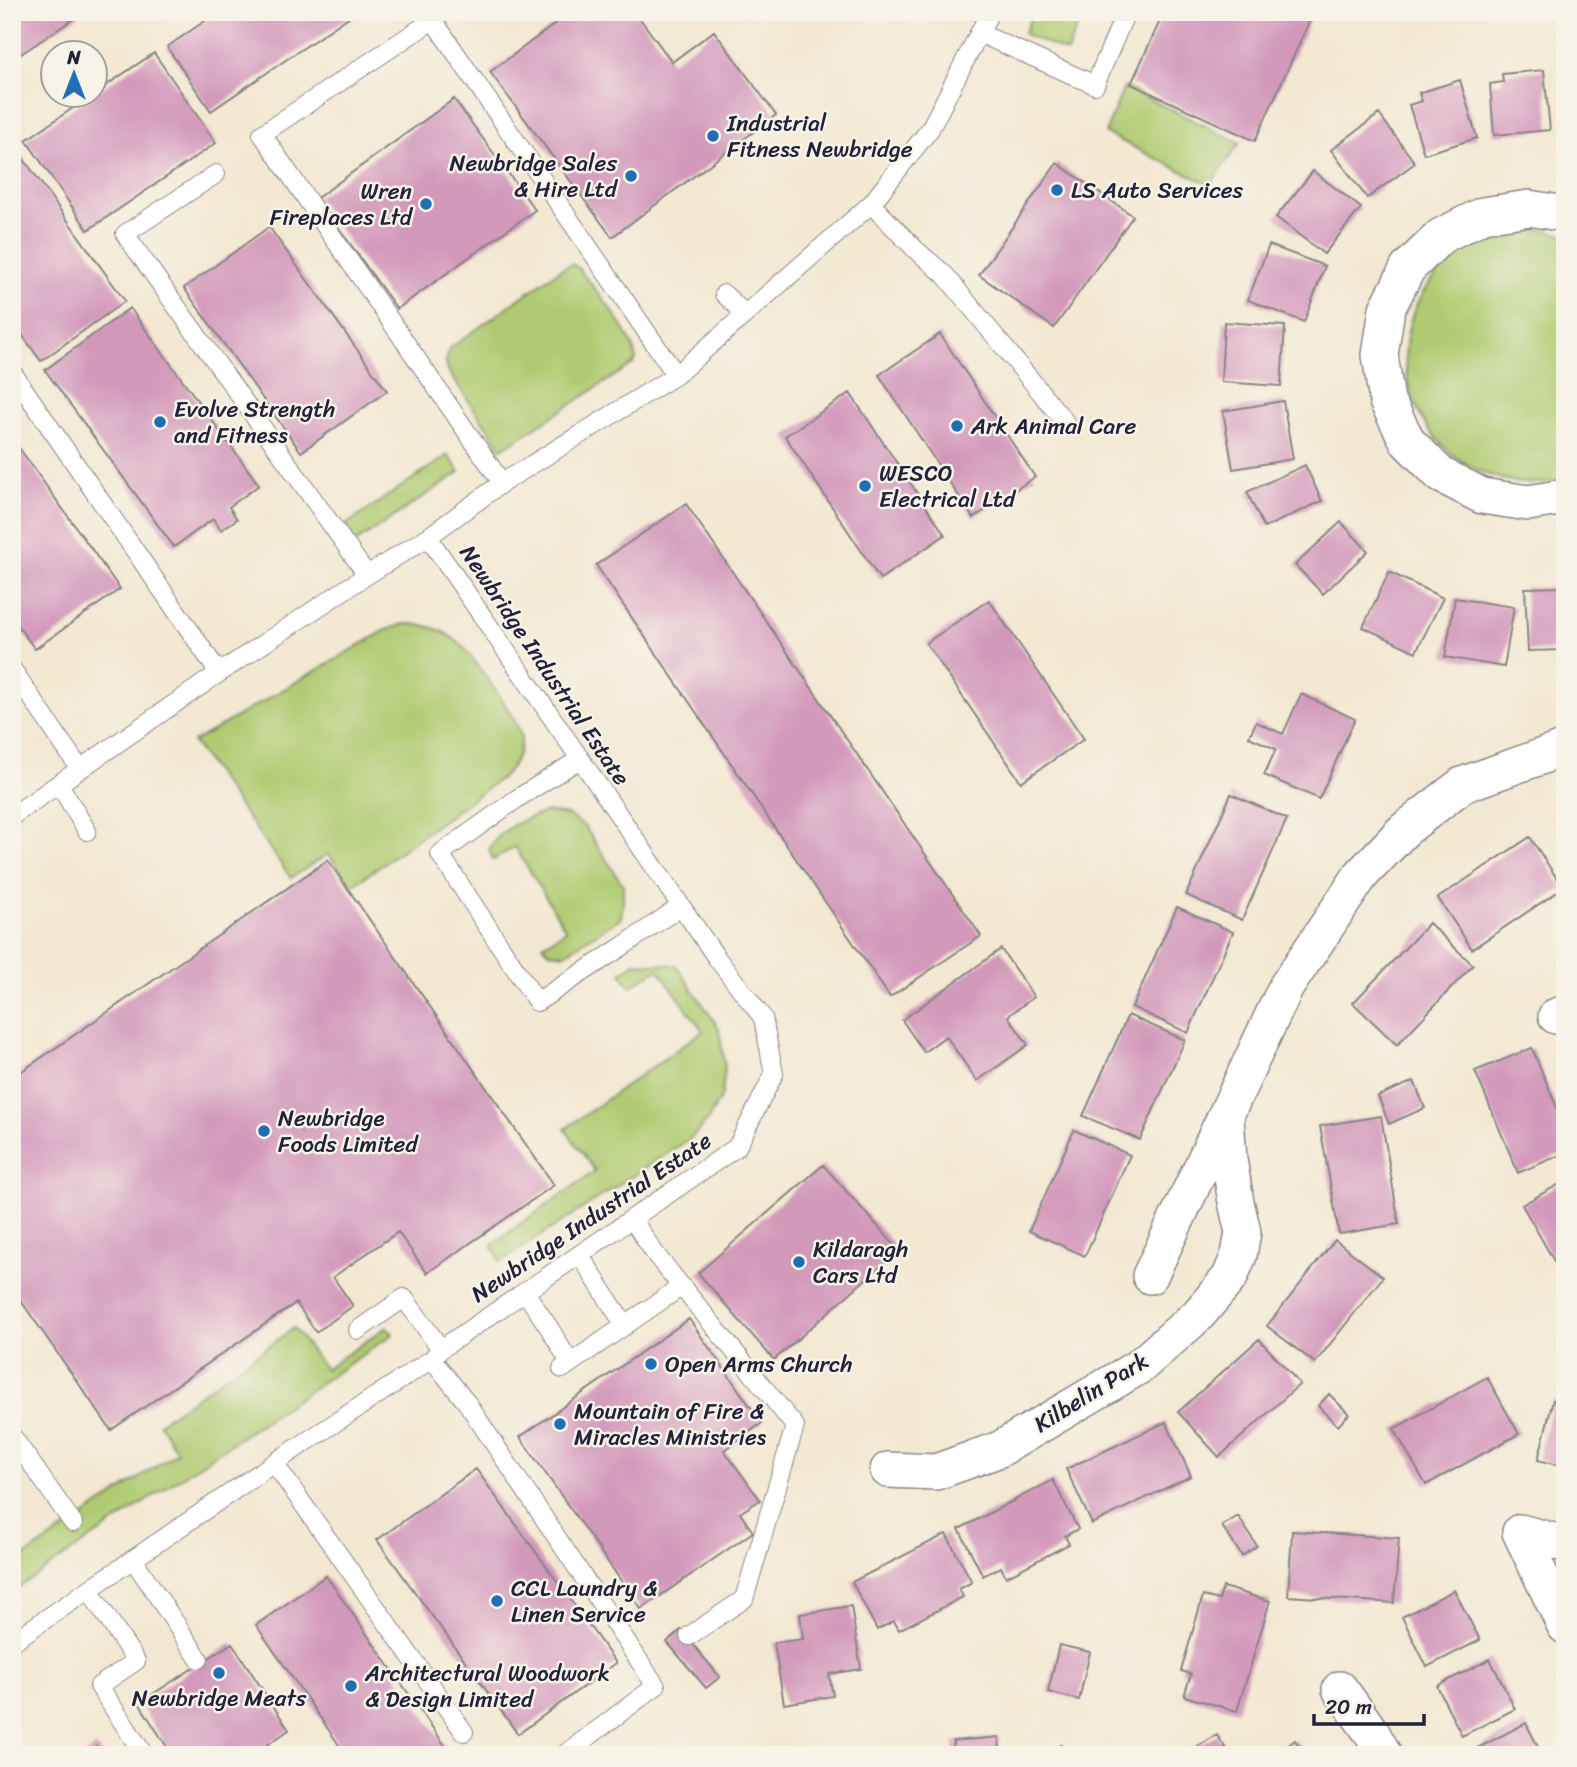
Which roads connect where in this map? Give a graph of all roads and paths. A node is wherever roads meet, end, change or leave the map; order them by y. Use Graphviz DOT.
graph roads {
  1 [pos="990,12"];
  2 [pos="1126,12"];
  3 [pos="979,33"];
  4 [pos="216,174"];
  5 [pos="871,204"];
  6 [pos="1565,214"];
  7 [pos="724,294"];
  8 [pos="746,314"];
  9 [pos="12,372"];
  10 [pos="676,375"];
  11 [pos="1065,422"];
  12 [pos="502,483"];
  13 [pos="1565,497"];
  14 [pos="428,537"];
  15 [pos="367,575"];
  16 [pos="12,669"];
  17 [pos="219,673"];
  18 [pos="1562,758"];
  19 [pos="580,759"];
  20 [pos="80,769"];
  21 [pos="59,784"];
  22 [pos="12,816"];
  23 [pos="87,831"];
  24 [pos="681,906"];
  25 [pos="1226,1114"];
  26 [pos="632,1219"];
  27 [pos="580,1255"];
  28 [pos="1150,1276"];
  29 [pos="682,1286"];
  30 [pos="525,1292"];
  31 [pos="625,1326"];
  32 [pos="358,1330"];
  33 [pos="437,1354"];
  34 [pos="12,1436"];
  35 [pos="274,1463"];
  36 [pos="888,1470"];
  37 [pos="73,1523"];
  38 [pos="1565,1544"];
  39 [pos="133,1559"];
  40 [pos="89,1590"];
  41 [pos="1565,1626"];
  42 [pos="690,1636"];
  43 [pos="12,1642"];
  44 [pos="199,1659"];
  45 [pos="1340,1689"];
  46 [pos="464,1732"];
  47 [pos="144,1755"];
  48 [pos="564,1755"];
  49 [pos="1384,1755"];
  1 -- 3 [label="lane, Newbridge Industrial Estate"];
  2 -- 3 [label="lane"];
  3 -- 5 [label="lane, Newbridge Industrial Estate"];
  4 -- 15 [label="lane"];
  5 -- 8 [label="lane, Newbridge Industrial Estate"];
  5 -- 11 [label="lane"];
  6 -- 13 [label="street"];
  7 -- 8 [label="lane"];
  8 -- 10 [label="lane, Newbridge Industrial Estate"];
  9 -- 17 [label="lane"];
  10 -- 12 [label="lane, Newbridge Industrial Estate"];
  10 -- 12 [label="lane"];
  12 -- 14 [label="lane, Newbridge Industrial Estate"];
  14 -- 15 [label="lane, Newbridge Industrial Estate"];
  14 -- 19 [label="lane, Newbridge Industrial Estate"];
  15 -- 17 [label="lane, Newbridge Industrial Estate"];
  16 -- 20 [label="lane"];
  17 -- 20 [label="lane, Newbridge Industrial Estate"];
  18 -- 25 [label="street, Kilbelin Park"];
  19 -- 24 [label="lane, Newbridge Industrial Estate"];
  19 -- 24 [label="lane"];
  20 -- 21 [label="lane, Newbridge Industrial Estate"];
  21 -- 22 [label="lane, Newbridge Industrial Estate"];
  21 -- 23 [label="lane"];
  24 -- 26 [label="lane, Newbridge Industrial Estate"];
  25 -- 28 [label="street, Kilbelin Park"];
  25 -- 36 [label="street, Kilbelin Park"];
  26 -- 27 [label="lane, Newbridge Industrial Estate"];
  26 -- 29 [label="lane"];
  27 -- 30 [label="lane, Newbridge Industrial Estate"];
  27 -- 31 [label="lane"];
  29 -- 31 [label="lane"];
  29 -- 42 [label="lane"];
  30 -- 31 [label="lane"];
  30 -- 33 [label="lane, Newbridge Industrial Estate"];
  32 -- 33 [label="lane"];
  33 -- 35 [label="lane, Newbridge Industrial Estate"];
  33 -- 48 [label="lane"];
  34 -- 37 [label="lane"];
  35 -- 39 [label="lane, Newbridge Industrial Estate"];
  35 -- 46 [label="lane"];
  38 -- 41 [label="street"];
  39 -- 40 [label="lane, Newbridge Industrial Estate"];
  39 -- 44 [label="lane"];
  40 -- 43 [label="lane, Newbridge Industrial Estate"];
  40 -- 47 [label="lane"];
  45 -- 49 [label="street"];
}
